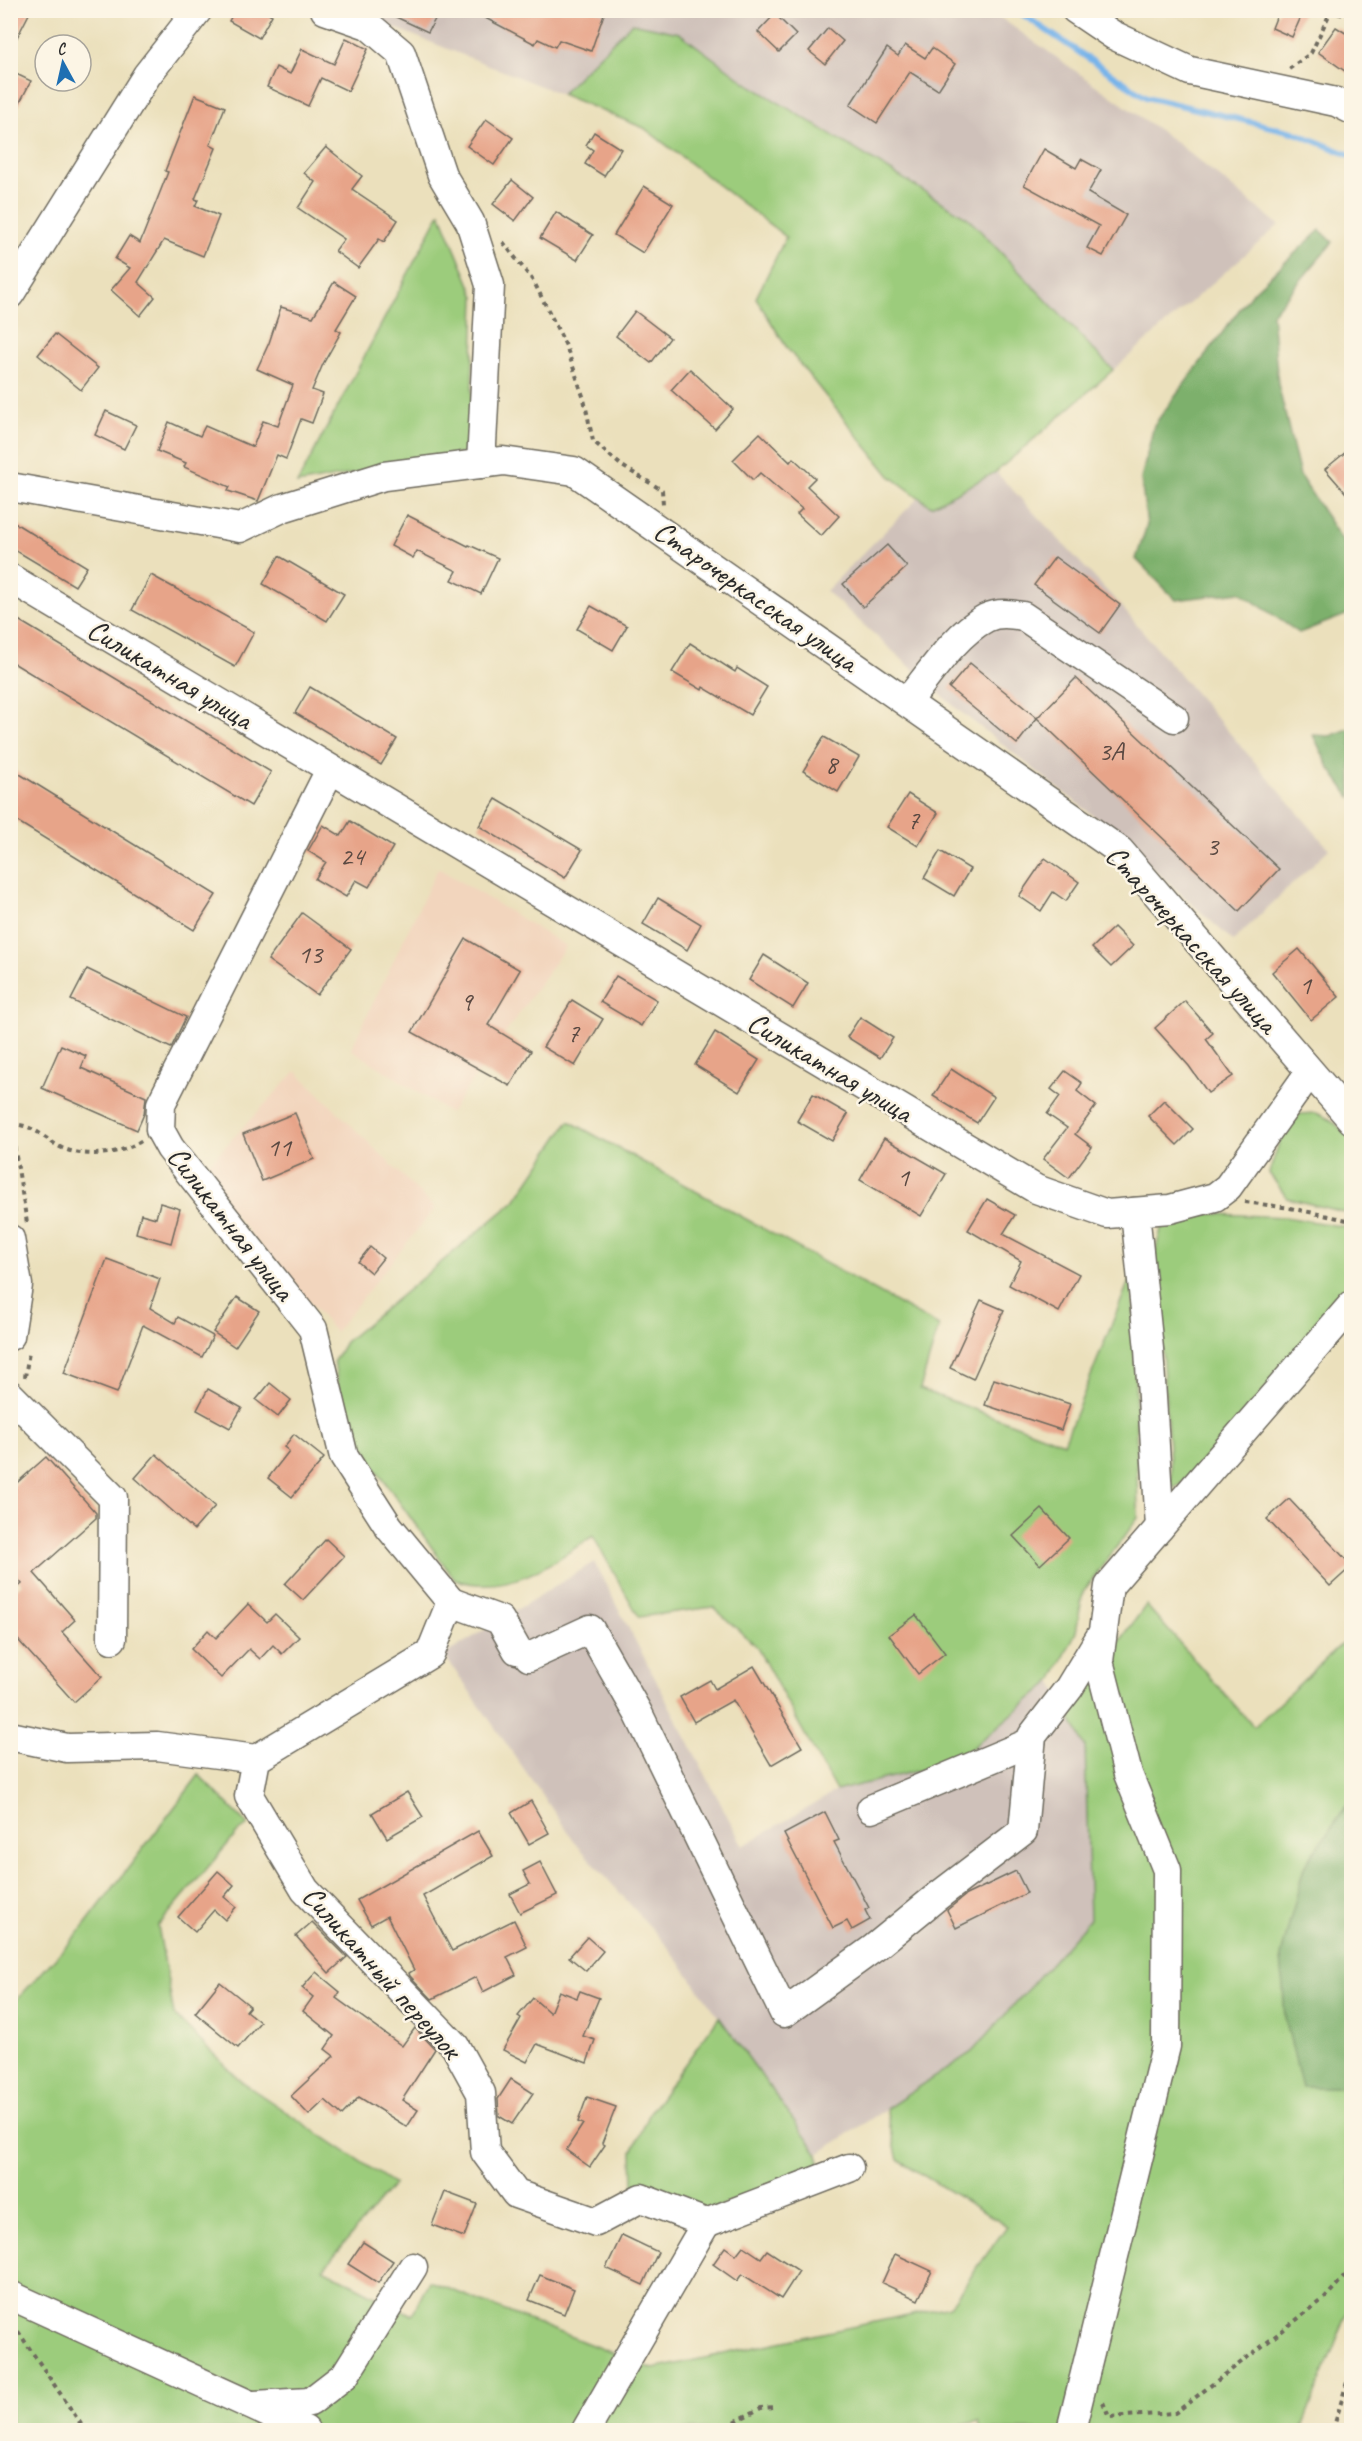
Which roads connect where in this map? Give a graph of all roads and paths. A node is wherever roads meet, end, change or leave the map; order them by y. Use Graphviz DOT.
graph roads {
  1 [pos="198,10"];
  2 [pos="325,10"];
  3 [pos="1076,10"];
  4 [pos="1352,18"];
  5 [pos="1281,74"];
  6 [pos="1352,110"];
  7 [pos="497,235"];
  8 [pos="10,294"];
  9 [pos="481,464"];
  10 [pos="10,487"];
  11 [pos="665,533"];
  12 [pos="10,578"];
  13 [pos="907,702"];
  14 [pos="1174,718"];
  15 [pos="330,770"];
  16 [pos="1310,1073"];
  17 [pos="1352,1120"];
  18 [pos="10,1125"];
  19 [pos="160,1130"];
  20 [pos="1215,1197"];
  21 [pos="1135,1212"];
  22 [pos="1352,1221"];
  23 [pos="10,1239"];
  24 [pos="1352,1305"];
  25 [pos="10,1336"];
  26 [pos="10,1395"];
  27 [pos="1160,1527"];
  28 [pos="451,1602"];
  29 [pos="1103,1633"];
  30 [pos="111,1639"];
  31 [pos="10,1736"];
  32 [pos="1031,1742"];
  33 [pos="256,1759"];
  34 [pos="871,1809"];
  35 [pos="849,2168"];
  36 [pos="706,2223"];
  37 [pos="413,2266"];
  38 [pos="1352,2268"];
  39 [pos="10,2295"];
  40 [pos="10,2320"];
  41 [pos="1088,2361"];
  42 [pos="1352,2366"];
  43 [pos="249,2405"];
  44 [pos="774,2407"];
  45 [pos="85,2430"];
  46 [pos="305,2430"];
  47 [pos="586,2430"];
  48 [pos="719,2430"];
  49 [pos="1071,2430"];
  50 [pos="1332,2430"];
  1 -- 8 [label="street"];
  2 -- 9 [label="street"];
  3 -- 6 [label="street"];
  4 -- 5 [label="path"];
  7 -- 11 [label="path"];
  9 -- 10 [label="street, Старочеркасская улица"];
  9 -- 11 [label="street, Старочеркасская улица"];
  11 -- 13 [label="street, Старочеркасская улица"];
  12 -- 15 [label="street, Силикатная улица"];
  13 -- 14 [label="street"];
  13 -- 16 [label="street, Старочеркасская улица"];
  15 -- 19 [label="street, Силикатная улица"];
  15 -- 21 [label="street, Силикатная улица"];
  16 -- 17 [label="street, Старочеркасская улица"];
  16 -- 20 [label="street"];
  18 -- 19 [label="path"];
  19 -- 28 [label="street, Силикатная улица"];
  20 -- 21 [label="street, Силикатная улица"];
  20 -- 22 [label="path"];
  21 -- 27 [label="street"];
  23 -- 25 [label="street"];
  24 -- 27 [label="street"];
  26 -- 30 [label="street"];
  27 -- 29 [label="street"];
  28 -- 32 [label="street"];
  28 -- 33 [label="street"];
  29 -- 32 [label="street"];
  29 -- 41 [label="street"];
  31 -- 33 [label="street"];
  32 -- 34 [label="street"];
  33 -- 36 [label="street, Силикатный переулок"];
  35 -- 36 [label="street"];
  36 -- 47 [label="street"];
  37 -- 43 [label="street"];
  38 -- 41 [label="path"];
  39 -- 43 [label="street"];
  40 -- 45 [label="path"];
  41 -- 49 [label="street"];
  42 -- 50 [label="path"];
  43 -- 46 [label="street"];
  44 -- 48 [label="path"];
}
